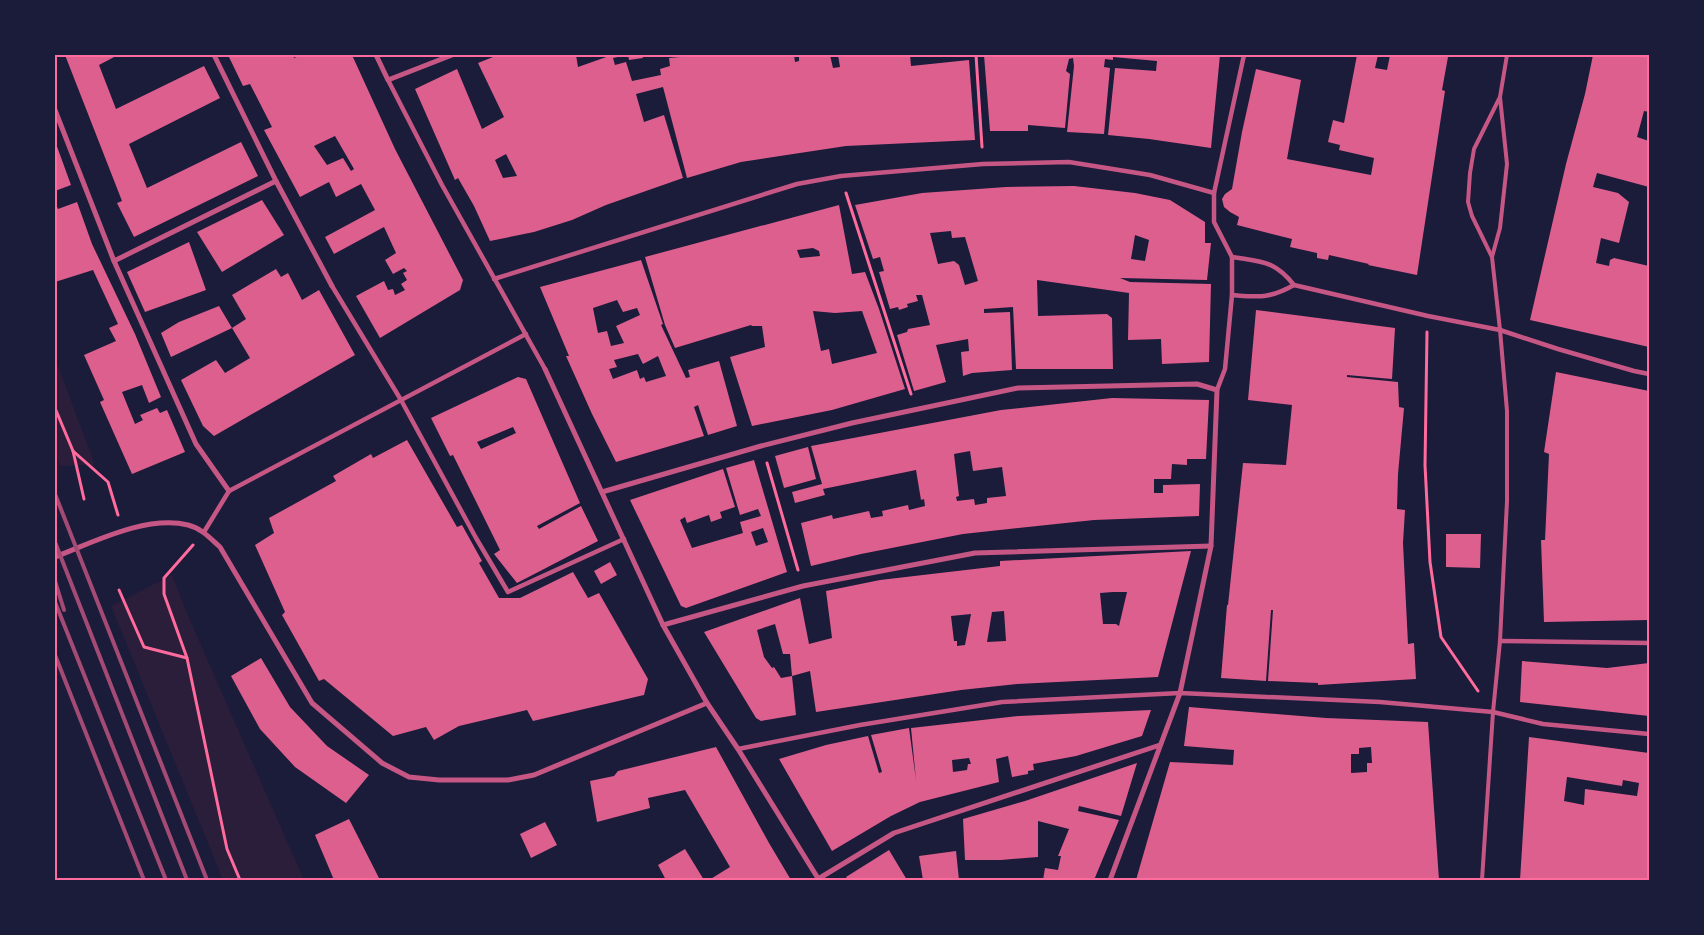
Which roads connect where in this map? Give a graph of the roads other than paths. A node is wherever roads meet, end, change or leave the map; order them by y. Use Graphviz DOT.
graph roads {
  1 [pos="214,55"];
  2 [pos="376,55"];
  3 [pos="452,55"];
  4 [pos="1244,55"];
  5 [pos="1507,55"];
  6 [pos="388,80"];
  7 [pos="1500,97"];
  8 [pos="55,110"];
  9 [pos="276,181"];
  10 [pos="1214,192"];
  11 [pos="1232,257"];
  12 [pos="1492,257"];
  13 [pos="114,260"];
  14 [pos="494,279"];
  15 [pos="332,286"];
  16 [pos="1294,286"];
  17 [pos="1232,295"];
  18 [pos="1500,330"];
  19 [pos="526,334"];
  20 [pos="545,369"];
  21 [pos="1649,374"];
  22 [pos="1217,390"];
  23 [pos="401,400"];
  24 [pos="229,491"];
  25 [pos="602,492"];
  26 [pos="204,532"];
  27 [pos="624,539"];
  28 [pos="1211,546"];
  29 [pos="55,557"];
  30 [pos="663,624"];
  31 [pos="1500,641"];
  32 [pos="1649,643"];
  33 [pos="1180,693"];
  34 [pos="707,703"];
  35 [pos="1493,712"];
  36 [pos="1649,734"];
  37 [pos="1160,745"];
  38 [pos="738,749"];
  39 [pos="818,879"];
  40 [pos="1110,880"];
  41 [pos="1482,880"];
  1 -- 9 [label="street"];
  2 -- 6 [label="street"];
  3 -- 6 [label="street"];
  4 -- 10 [label="street"];
  5 -- 7 [label="lane"];
  6 -- 14 [label="street"];
  7 -- 12 [label="lane"];
  7 -- 12 [label="lane"];
  8 -- 13 [label="street"];
  9 -- 13 [label="street"];
  9 -- 15 [label="street"];
  10 -- 11 [label="street"];
  10 -- 14 [label="street"];
  11 -- 16 [label="street"];
  11 -- 17 [label="street"];
  12 -- 18 [label="lane"];
  13 -- 24 [label="street"];
  14 -- 19 [label="street"];
  15 -- 23 [label="street"];
  16 -- 17 [label="street"];
  16 -- 18 [label="street"];
  17 -- 22 [label="street"];
  18 -- 21 [label="street"];
  18 -- 31 [label="lane"];
  19 -- 20 [label="street"];
  19 -- 23 [label="street"];
  20 -- 25 [label="street"];
  22 -- 25 [label="street"];
  22 -- 28 [label="street"];
  23 -- 24 [label="street"];
  23 -- 27 [label="street"];
  24 -- 26 [label="street"];
  25 -- 27 [label="street"];
  26 -- 29 [label="street"];
  26 -- 34 [label="street"];
  27 -- 30 [label="street"];
  28 -- 30 [label="street"];
  28 -- 33 [label="street"];
  30 -- 34 [label="street"];
  31 -- 32 [label="street"];
  31 -- 35 [label="lane"];
  33 -- 35 [label="street"];
  33 -- 37 [label="street"];
  33 -- 38 [label="street"];
  34 -- 38 [label="street"];
  35 -- 36 [label="street"];
  35 -- 41 [label="lane"];
  37 -- 39 [label="street"];
  37 -- 40 [label="street"];
  38 -- 39 [label="street"];
}
